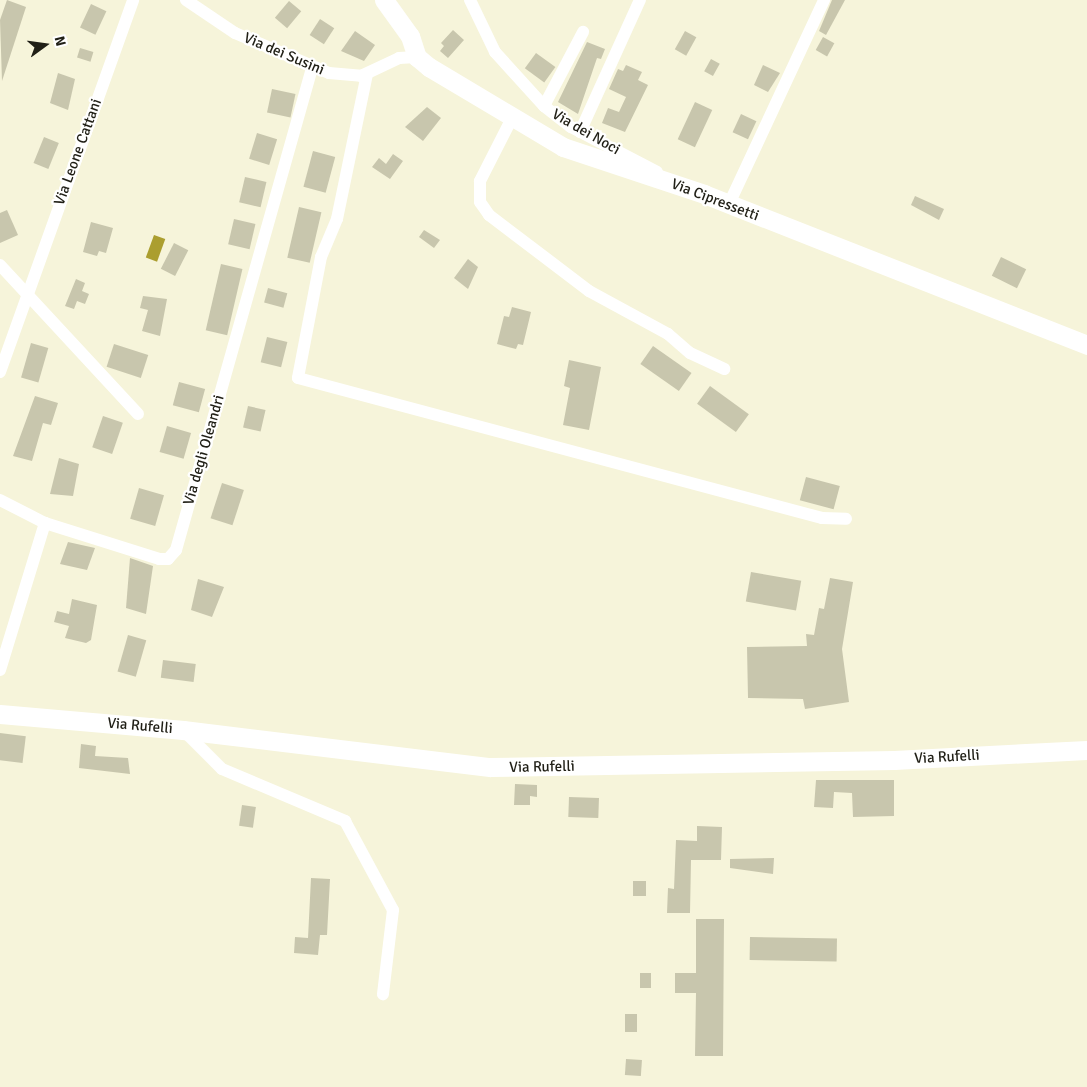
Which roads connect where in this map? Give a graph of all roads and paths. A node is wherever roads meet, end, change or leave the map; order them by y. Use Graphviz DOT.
graph roads {
  1 [pos="186,0"];
  2 [pos="384,0"];
  3 [pos="470,0"];
  4 [pos="640,0"];
  5 [pos="824,0"];
  6 [pos="132,3"];
  7 [pos="583,32"];
  8 [pos="417,57"];
  9 [pos="312,68"];
  10 [pos="367,74"];
  11 [pos="544,106"];
  12 [pos="512,118"];
  13 [pos="580,132"];
  14 [pos="661,180"];
  15 [pos="729,204"];
  16 [pos="0,265"];
  17 [pos="26,294"];
  18 [pos="1087,345"];
  19 [pos="726,369"];
  20 [pos="0,372"];
  21 [pos="138,414"];
  22 [pos="0,500"];
  23 [pos="846,519"];
  24 [pos="45,523"];
  25 [pos="0,670"];
  26 [pos="0,714"];
  27 [pos="184,730"];
  28 [pos="1087,750"];
  29 [pos="384,994"];
  1 -- 9 [label="street, Via dei Susini"];
  2 -- 8 [label="street"];
  3 -- 11 [label="street, Via dei Noci"];
  4 -- 13 [label="street"];
  5 -- 15 [label="street"];
  6 -- 17 [label="street, Via Leone Cattani"];
  7 -- 11 [label="street"];
  8 -- 10 [label="street, Via dei Susini"];
  8 -- 12 [label="street, Via Cipressetti"];
  9 -- 10 [label="street, Via dei Susini"];
  9 -- 24 [label="street, Via degli Oleandri"];
  10 -- 23 [label="street"];
  11 -- 13 [label="street, Via dei Noci"];
  12 -- 14 [label="street, Via Cipressetti"];
  12 -- 19 [label="street"];
  13 -- 14 [label="street, Via dei Noci"];
  14 -- 15 [label="street, Via Cipressetti"];
  15 -- 18 [label="street, Via Cipressetti"];
  16 -- 17 [label="street"];
  17 -- 20 [label="street, Via Leone Cattani"];
  17 -- 21 [label="street"];
  22 -- 24 [label="street"];
  24 -- 25 [label="street"];
  26 -- 27 [label="street, Via Rufelli"];
  27 -- 28 [label="street, Via Rufelli"];
  27 -- 29 [label="street"];
}
